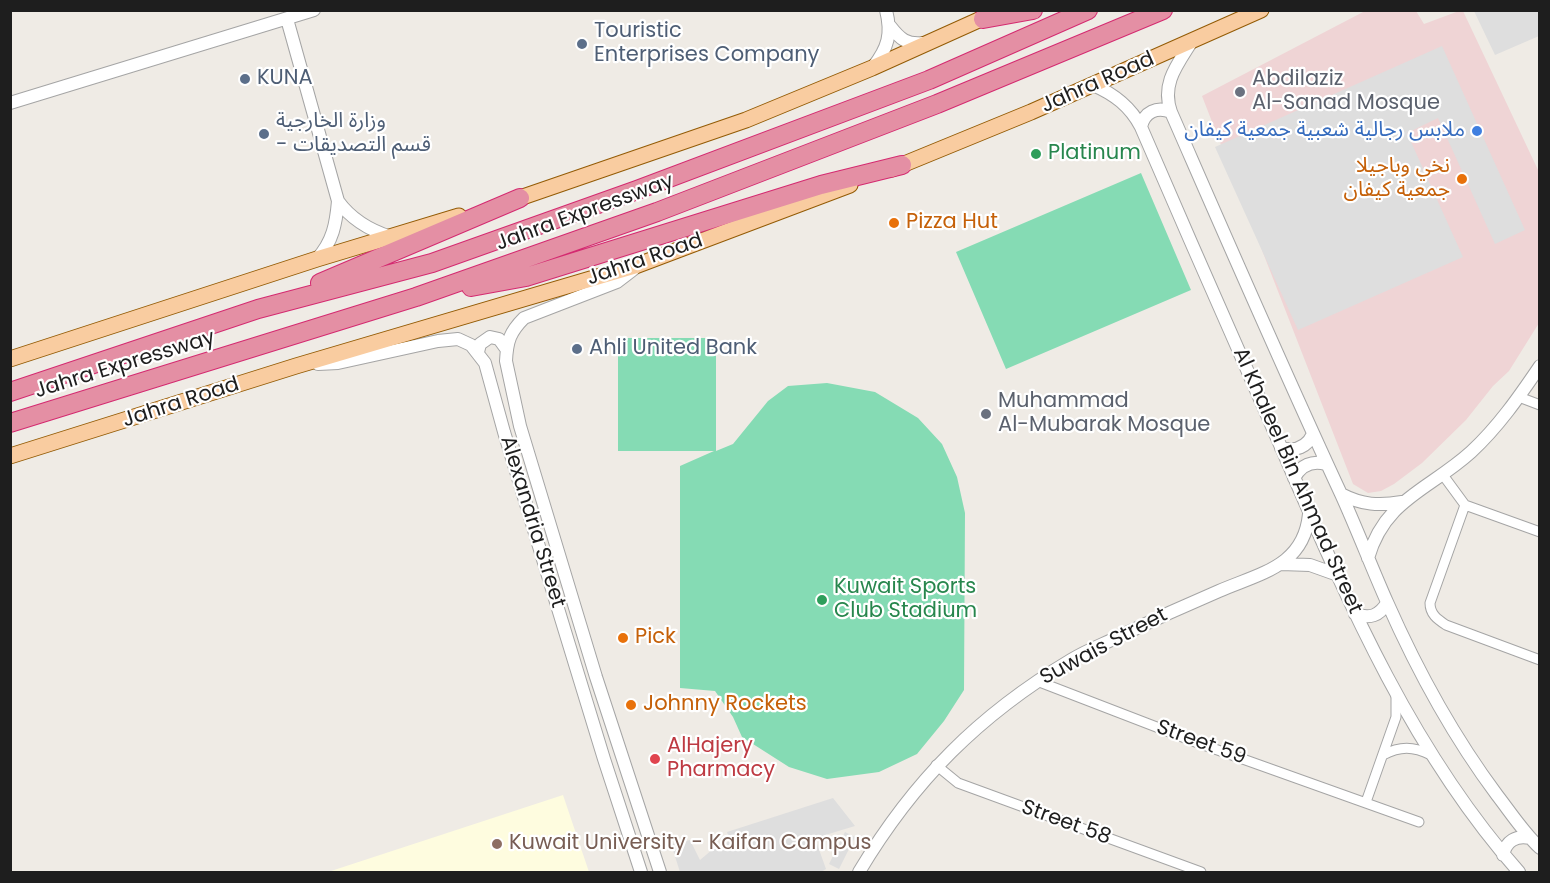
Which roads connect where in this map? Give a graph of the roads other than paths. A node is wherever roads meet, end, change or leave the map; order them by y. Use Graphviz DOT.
graph roads {
  1 [pos="315,10"];
  2 [pos="886,10"];
  3 [pos="1033,10"];
  4 [pos="1088,10"];
  5 [pos="1162,10"];
  6 [pos="1261,10"];
  7 [pos="991,15"];
  8 [pos="287,19"];
  9 [pos="890,26"];
  10 [pos="1192,41"];
  11 [pos="933,42"];
  12 [pos="873,68"];
  13 [pos="1093,85"];
  14 [pos="10,103"];
  15 [pos="1171,112"];
  16 [pos="1141,127"];
  17 [pos="902,165"];
  18 [pos="520,198"];
  19 [pos="338,201"];
  20 [pos="391,237"];
  21 [pos="317,259"];
  22 [pos="638,265"];
  23 [pos="416,297"];
  24 [pos="258,309"];
  25 [pos="507,350"];
  26 [pos="478,352"];
  27 [pos="10,359"];
  28 [pos="296,366"];
  29 [pos="1539,366"];
  30 [pos="10,392"];
  31 [pos="1518,397"];
  32 [pos="1539,405"];
  33 [pos="10,423"];
  34 [pos="1313,434"];
  35 [pos="1281,448"];
  36 [pos="10,456"];
  37 [pos="1326,464"];
  38 [pos="1443,475"];
  39 [pos="1294,478"];
  40 [pos="1341,494"];
  41 [pos="1402,502"];
  42 [pos="1465,505"];
  43 [pos="1310,514"];
  44 [pos="1539,532"];
  45 [pos="1368,558"];
  46 [pos="1281,564"];
  47 [pos="1338,575"];
  48 [pos="1387,603"];
  49 [pos="1355,614"];
  50 [pos="1539,660"];
  51 [pos="1037,681"];
  52 [pos="1396,696"];
  53 [pos="614,732"];
  54 [pos="598,738"];
  55 [pos="621,753"];
  56 [pos="1383,755"];
  57 [pos="1431,755"];
  58 [pos="604,759"];
  59 [pos="936,765"];
  60 [pos="1366,802"];
  61 [pos="1419,822"];
  62 [pos="1536,843"];
  63 [pos="1503,855"];
  64 [pos="1519,872"];
  65 [pos="641,873"];
  66 [pos="660,873"];
  67 [pos="859,873"];
  68 [pos="1202,873"];
  1 -- 8 [label="street"];
  2 -- 9 [label="street"];
  3 -- 7 [label="highway"];
  4 -- 24 [label="highway, Jahra Expressway"];
  5 -- 23 [label="highway, Jahra Expressway"];
  6 -- 10 [label="main road, Jahra Road"];
  7 -- 11 [label="main road"];
  8 -- 14 [label="street"];
  8 -- 19 [label="street"];
  9 -- 11 [label="street"];
  9 -- 12 [label="street"];
  10 -- 13 [label="main road, Jahra Road"];
  10 -- 15 [label="street, Al Khaleel Bin Ahmad Street"];
  11 -- 12 [label="main road"];
  12 -- 18 [label="main road"];
  13 -- 16 [label="street, Al Khaleel Bin Ahmad Street"];
  13 -- 17 [label="main road, Jahra Road"];
  15 -- 16 [label="street"];
  15 -- 34 [label="street, Al Khaleel Bin Ahmad Street"];
  16 -- 35 [label="street, Al Khaleel Bin Ahmad Street"];
  17 -- 22 [label="main road, Jahra Road"];
  17 -- 23 [label="highway"];
  18 -- 20 [label="main road"];
  18 -- 24 [label="highway"];
  19 -- 20 [label="street"];
  19 -- 21 [label="street"];
  20 -- 21 [label="main road"];
  21 -- 27 [label="main road"];
  22 -- 25 [label="street, Alexandria Street"];
  22 -- 28 [label="main road, Jahra Road"];
  23 -- 33 [label="highway, Jahra Expressway"];
  24 -- 30 [label="highway, Jahra Expressway"];
  25 -- 26 [label="street"];
  25 -- 53 [label="street, Alexandria Street"];
  26 -- 28 [label="street"];
  26 -- 54 [label="street, Alexandria Street"];
  28 -- 36 [label="main road, Jahra Road"];
  29 -- 31 [label="street"];
  31 -- 32 [label="street"];
  31 -- 38 [label="street"];
  34 -- 35 [label="street"];
  34 -- 37 [label="street, Al Khaleel Bin Ahmad Street"];
  35 -- 39 [label="street, Al Khaleel Bin Ahmad Street"];
  37 -- 39 [label="street"];
  37 -- 40 [label="street, Al Khaleel Bin Ahmad Street"];
  38 -- 41 [label="street"];
  38 -- 42 [label="street"];
  39 -- 43 [label="street, Al Khaleel Bin Ahmad Street"];
  40 -- 41 [label="street"];
  40 -- 45 [label="street, Al Khaleel Bin Ahmad Street"];
  41 -- 45 [label="street"];
  42 -- 44 [label="street"];
  42 -- 50 [label="street"];
  43 -- 46 [label="street, Suwais Street"];
  43 -- 47 [label="street, Al Khaleel Bin Ahmad Street"];
  45 -- 48 [label="street, Al Khaleel Bin Ahmad Street"];
  46 -- 47 [label="street, Suwais Street"];
  46 -- 51 [label="street, Suwais Street"];
  47 -- 49 [label="street, Al Khaleel Bin Ahmad Street"];
  48 -- 49 [label="street"];
  48 -- 62 [label="street, Al Khaleel Bin Ahmad Street"];
  49 -- 52 [label="street, Al Khaleel Bin Ahmad Street"];
  51 -- 59 [label="street, Suwais Street"];
  51 -- 60 [label="street, Street 59"];
  52 -- 56 [label="street"];
  52 -- 57 [label="street, Al Khaleel Bin Ahmad Street"];
  53 -- 54 [label="street"];
  53 -- 55 [label="street, Alexandria Street"];
  54 -- 58 [label="street, Alexandria Street"];
  55 -- 58 [label="street"];
  55 -- 66 [label="street, Alexandria Street"];
  56 -- 57 [label="street"];
  56 -- 60 [label="street"];
  57 -- 63 [label="street, Al Khaleel Bin Ahmad Street"];
  58 -- 65 [label="street, Alexandria Street"];
  59 -- 67 [label="street, Suwais Street"];
  59 -- 68 [label="street, Street 58"];
  60 -- 61 [label="street, Street 59"];
  62 -- 63 [label="street"];
  63 -- 64 [label="street, Al Khaleel Bin Ahmad Street"];
}
